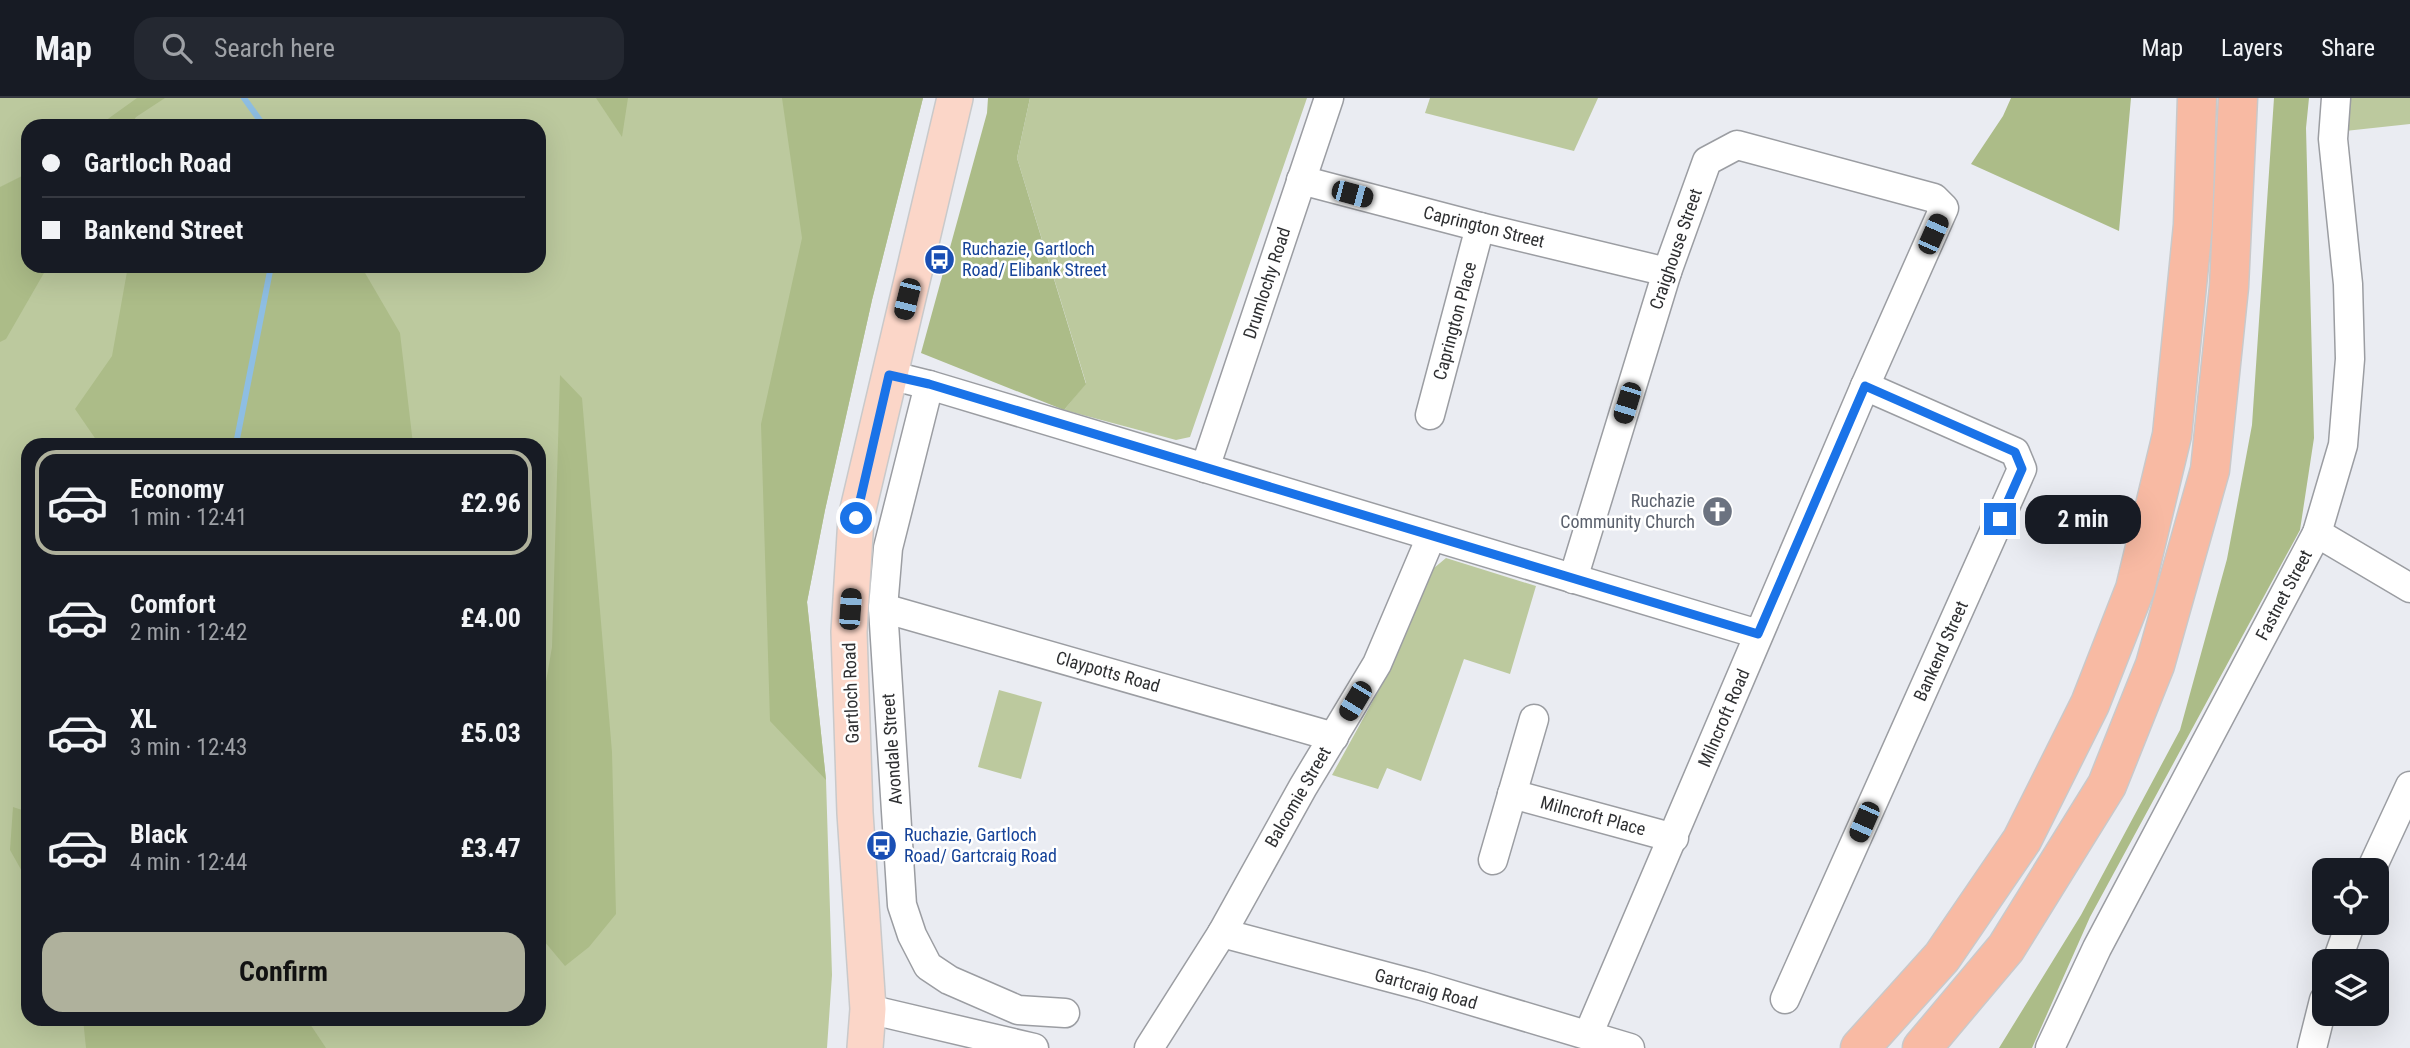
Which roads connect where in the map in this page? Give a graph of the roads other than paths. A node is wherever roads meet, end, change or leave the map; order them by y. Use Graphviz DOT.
graph roads {
  1 [pos="956,98"];
  2 [pos="1329,98"];
  3 [pos="2197,98"];
  4 [pos="2238,98"];
  5 [pos="2336,98"];
  6 [pos="1301,180"];
  7 [pos="1944,208"];
  8 [pos="1480,227"];
  9 [pos="1667,272"];
  10 [pos="889,375"];
  11 [pos="929,384"];
  12 [pos="1865,386"];
  13 [pos="1430,415"];
  14 [pos="1205,468"];
  15 [pos="2317,533"];
  16 [pos="1431,537"];
  17 [pos="1573,579"];
  18 [pos="2410,588"];
  19 [pos="883,608"];
  20 [pos="1758,634"];
  21 [pos="1534,719"];
  22 [pos="1334,737"];
  23 [pos="2410,786"];
  24 [pos="1512,794"];
  25 [pos="1674,838"];
  26 [pos="2377,858"];
  27 [pos="1493,860"];
  28 [pos="1222,933"];
  29 [pos="1785,999"];
  30 [pos="868,1009"];
  31 [pos="1018,1010"];
  32 [pos="1065,1013"];
  33 [pos="2318,1026"];
  34 [pos="1588,1035"];
  35 [pos="1021,1045"];
  36 [pos="865,1048"];
  37 [pos="1149,1048"];
  38 [pos="1630,1048"];
  39 [pos="1860,1048"];
  40 [pos="1922,1048"];
  41 [pos="2050,1048"];
  42 [pos="2312,1048"];
  1 -- 10 [label="main road, Gartloch Road"];
  2 -- 6 [label="street, Drumlochy Road"];
  3 -- 39 [label="highway"];
  4 -- 40 [label="highway"];
  5 -- 15 [label="street, Fastnet Street"];
  6 -- 8 [label="street, Caprington Street"];
  6 -- 14 [label="street, Drumlochy Road"];
  7 -- 9 [label="street, Craighouse Street"];
  7 -- 12 [label="street, Milncroft Road"];
  8 -- 9 [label="street, Caprington Street"];
  8 -- 13 [label="street, Caprington Place"];
  9 -- 17 [label="street, Craighouse Street"];
  10 -- 11 [label="street"];
  10 -- 30 [label="main road, Gartloch Road"];
  11 -- 14 [label="street"];
  11 -- 19 [label="street, Avondale Street"];
  12 -- 20 [label="street, Milncroft Road"];
  12 -- 29 [label="street, Bankend Street"];
  14 -- 16 [label="street"];
  15 -- 18 [label="street"];
  15 -- 41 [label="street, Fastnet Street"];
  16 -- 17 [label="street"];
  16 -- 22 [label="street, Balcomie Street"];
  17 -- 20 [label="street"];
  19 -- 22 [label="street, Claypotts Road"];
  19 -- 31 [label="street, Avondale Street"];
  20 -- 25 [label="street, Milncroft Road"];
  21 -- 24 [label="street"];
  22 -- 28 [label="street, Balcomie Street"];
  23 -- 26 [label="street"];
  24 -- 25 [label="street, Milncroft Place"];
  24 -- 27 [label="street"];
  25 -- 34 [label="street, Milncroft Road"];
  28 -- 34 [label="street, Gartcraig Road"];
  28 -- 37 [label="street, Balcomie Street"];
  30 -- 35 [label="street"];
  30 -- 36 [label="main road, Gartloch Road"];
  31 -- 32 [label="street, Avondale Street"];
  31 -- 35 [label="street"];
  33 -- 42 [label="street"];
  34 -- 38 [label="street, Gartcraig Road"];
}
